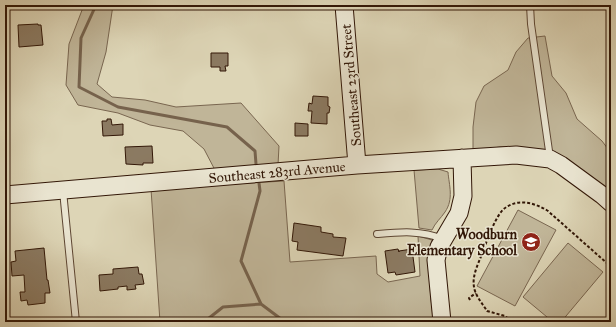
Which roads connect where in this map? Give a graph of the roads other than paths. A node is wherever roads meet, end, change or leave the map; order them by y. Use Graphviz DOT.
graph roads {
  1 [pos="344,5"];
  2 [pos="530,5"];
  3 [pos="462,158"];
  4 [pos="550,159"];
  5 [pos="357,165"];
  6 [pos="63,190"];
  7 [pos="5,194"];
  8 [pos="611,203"];
  9 [pos="377,234"];
  10 [pos="443,239"];
  11 [pos="76,322"];
  12 [pos="442,322"];
  1 -- 5 [label="street, Southeast 23rd Street"];
  2 -- 4 [label="lane"];
  3 -- 4 [label="street, Southeast 283rd Avenue"];
  3 -- 5 [label="street, Southeast 283rd Avenue"];
  3 -- 10 [label="street"];
  4 -- 8 [label="street"];
  5 -- 6 [label="street, Southeast 283rd Avenue"];
  6 -- 7 [label="street, Southeast 283rd Avenue"];
  6 -- 11 [label="lane"];
  9 -- 10 [label="lane"];
  10 -- 12 [label="street"];
}
